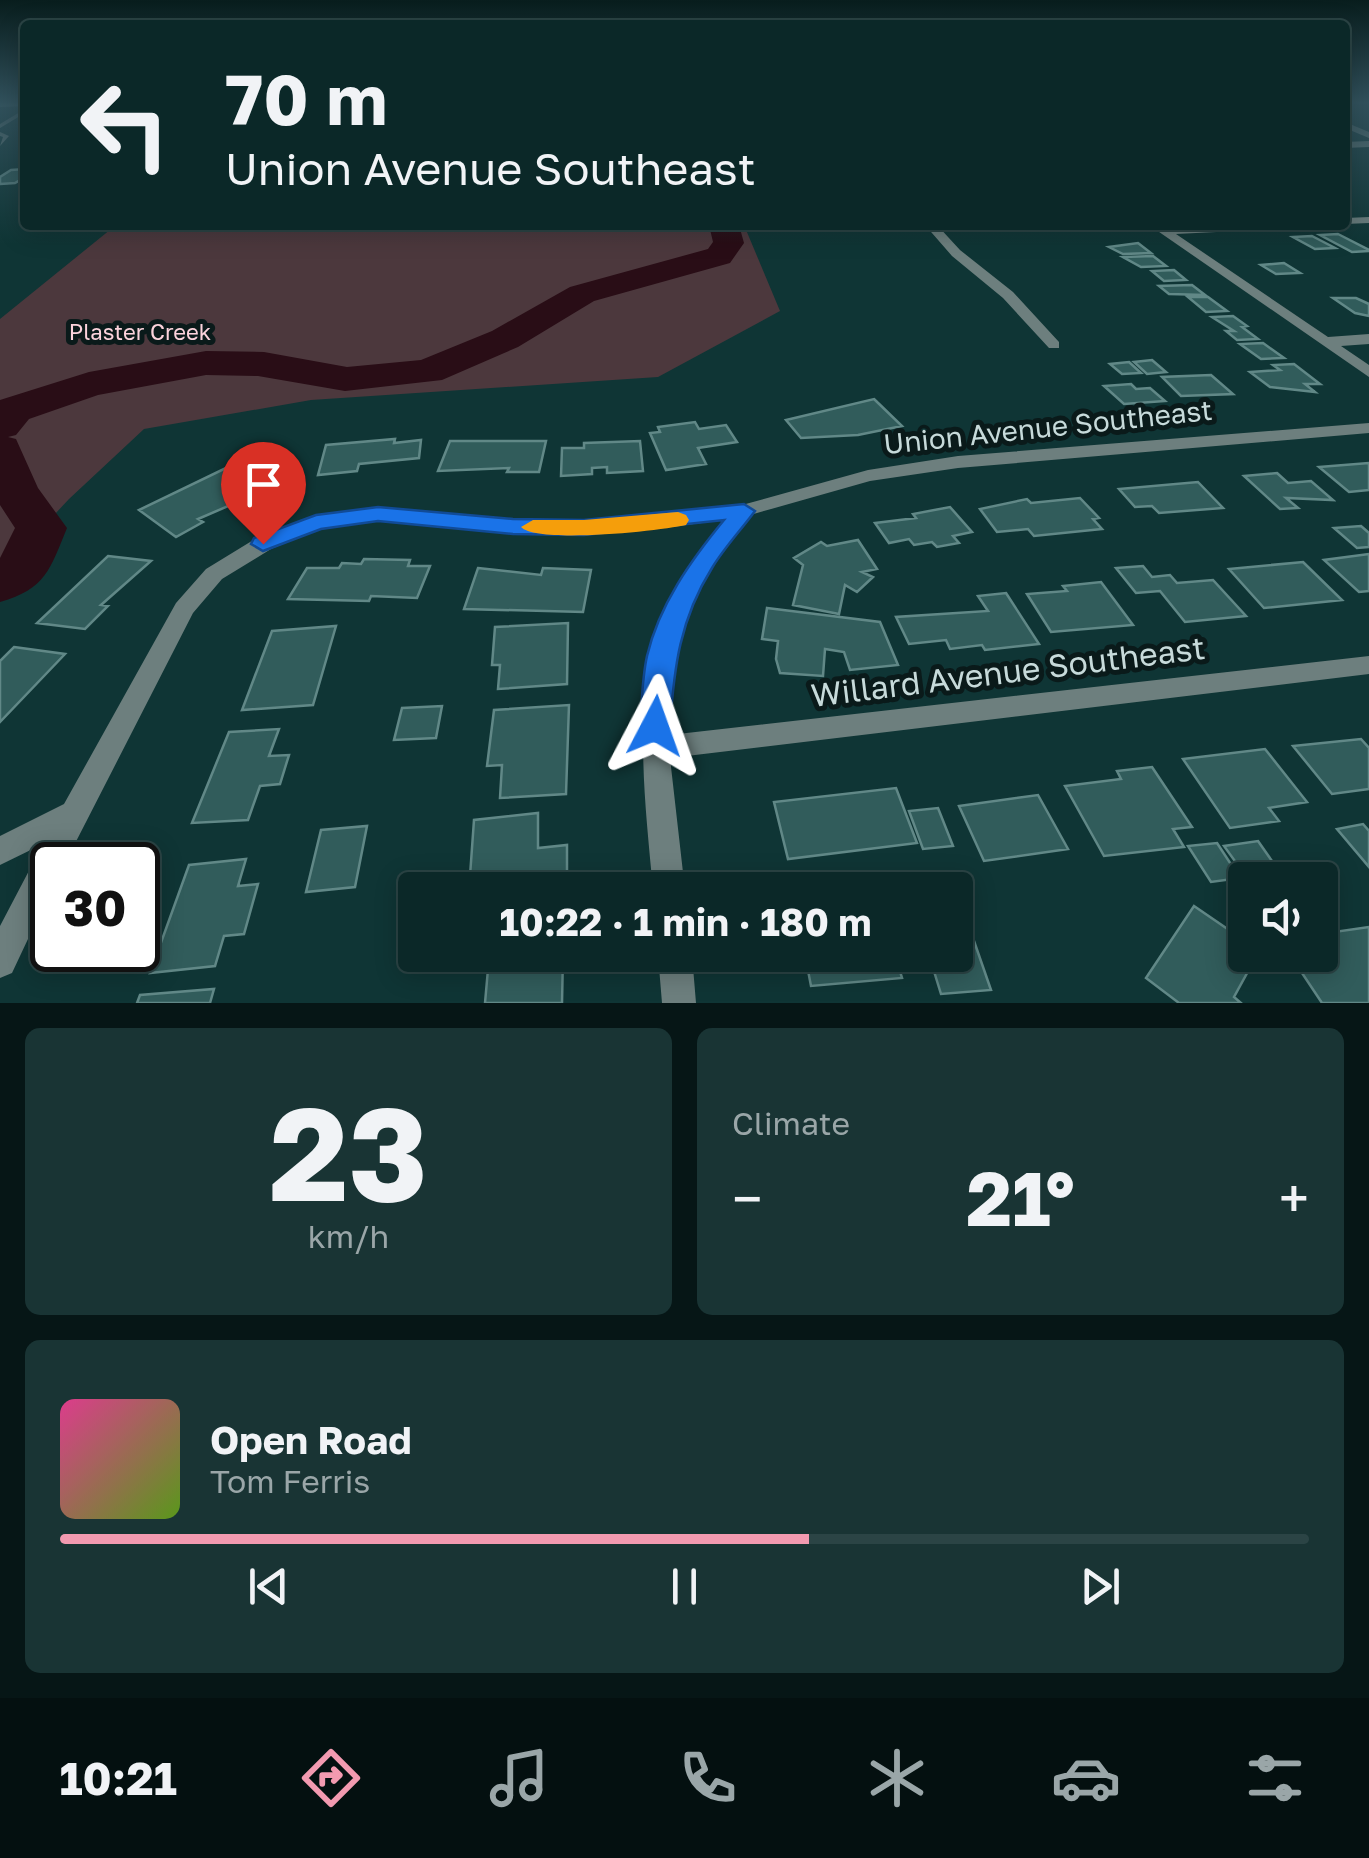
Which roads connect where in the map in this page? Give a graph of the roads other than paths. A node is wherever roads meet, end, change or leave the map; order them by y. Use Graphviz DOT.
graph roads {
  1 [pos="935,230"];
  2 [pos="1162,230"];
  3 [pos="1369,339"];
  4 [pos="1326,342"];
  5 [pos="1054,345"];
  6 [pos="1369,372"];
  7 [pos="1369,428"];
  8 [pos="744,511"];
  9 [pos="1369,666"];
  10 [pos="656,748"];
  11 [pos="74,813"];
  12 [pos="0,851"];
  13 [pos="667,872"];
  14 [pos="0,961"];
  15 [pos="676,972"];
  16 [pos="679,1003"];
  1 -- 5 [label="street"];
  2 -- 4 [label="street"];
  3 -- 4 [label="street"];
  4 -- 6 [label="street"];
  7 -- 8 [label="street, Union Avenue Southeast"];
  8 -- 10 [label="street"];
  8 -- 11 [label="street, Union Avenue Southeast"];
  9 -- 10 [label="street, Willard Avenue Southeast"];
  10 -- 13 [label="street"];
  11 -- 12 [label="street"];
  11 -- 14 [label="street, Union Avenue Southeast"];
  15 -- 16 [label="street"];
}
